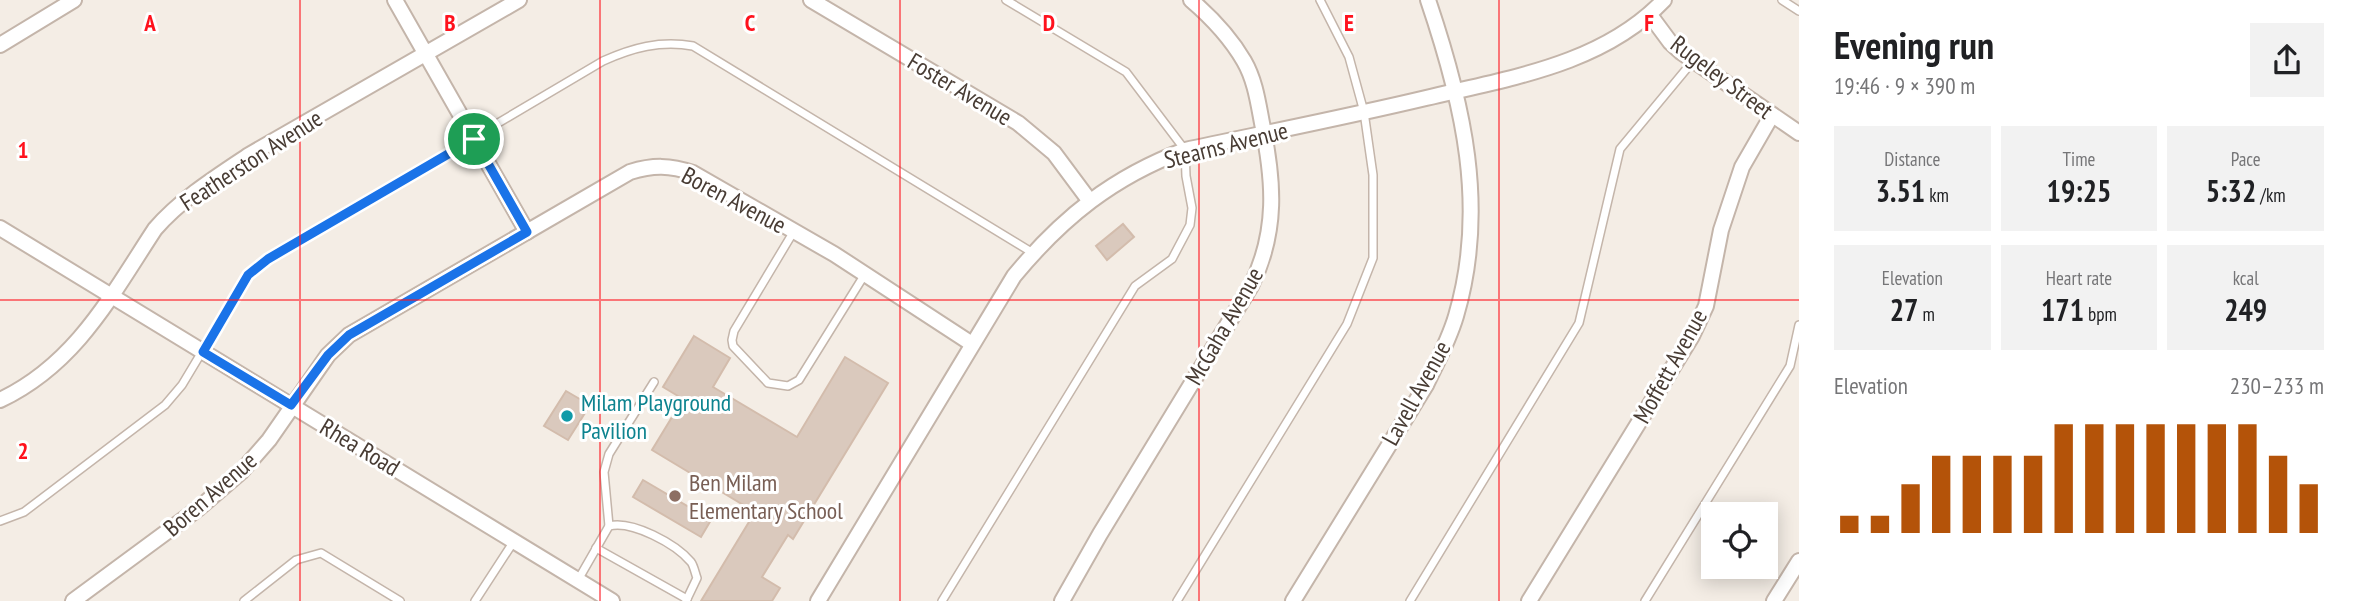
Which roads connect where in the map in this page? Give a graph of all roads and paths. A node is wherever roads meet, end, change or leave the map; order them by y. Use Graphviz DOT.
graph roads {
  1 [pos="74,0"];
  2 [pos="395,0"];
  3 [pos="517,0"];
  4 [pos="811,0"];
  5 [pos="1006,0"];
  6 [pos="1191,0"];
  7 [pos="1320,0"];
  8 [pos="1428,0"];
  9 [pos="1664,0"];
  10 [pos="1782,0"];
  11 [pos="1799,12"];
  12 [pos="1650,15"];
  13 [pos="0,45"];
  14 [pos="426,52"];
  15 [pos="1693,61"];
  16 [pos="1454,91"];
  17 [pos="1364,112"];
  18 [pos="1772,115"];
  19 [pos="1264,133"];
  20 [pos="1799,133"];
  21 [pos="474,139"];
  22 [pos="1185,150"];
  23 [pos="1089,200"];
  24 [pos="0,228"];
  25 [pos="794,231"];
  26 [pos="527,232"];
  27 [pos="1033,253"];
  28 [pos="865,274"];
  29 [pos="111,296"];
  30 [pos="1799,325"];
  31 [pos="972,344"];
  32 [pos="203,352"];
  33 [pos="653,382"];
  34 [pos="0,400"];
  35 [pos="291,405"];
  36 [pos="0,521"];
  37 [pos="609,526"];
  38 [pos="514,541"];
  39 [pos="596,548"];
  40 [pos="1799,561"];
  41 [pos="578,580"];
  42 [pos="593,596"];
  43 [pos="686,600"];
  44 [pos="74,601"];
  45 [pos="244,601"];
  46 [pos="400,601"];
  47 [pos="475,601"];
  48 [pos="612,601"];
  49 [pos="818,601"];
  50 [pos="942,601"];
  51 [pos="1062,601"];
  52 [pos="1177,601"];
  53 [pos="1293,601"];
  54 [pos="1410,601"];
  55 [pos="1530,601"];
  56 [pos="1645,601"];
  57 [pos="1773,601"];
  1 -- 13 [label="street"];
  2 -- 14 [label="street"];
  3 -- 14 [label="street, Featherston Avenue"];
  4 -- 23 [label="street, Foster Avenue"];
  5 -- 22 [label="lane"];
  6 -- 19 [label="street, McGaha Avenue"];
  7 -- 17 [label="lane"];
  8 -- 16 [label="street, Lavell Avenue"];
  9 -- 12 [label="street, Stearns Avenue"];
  10 -- 11 [label="lane"];
  12 -- 15 [label="street, Rugeley Street"];
  12 -- 16 [label="street, Stearns Avenue"];
  14 -- 21 [label="street"];
  14 -- 29 [label="street, Featherston Avenue"];
  15 -- 18 [label="street, Rugeley Street"];
  15 -- 54 [label="lane"];
  16 -- 17 [label="street, Stearns Avenue"];
  16 -- 53 [label="street, Lavell Avenue"];
  17 -- 19 [label="street, Stearns Avenue"];
  17 -- 52 [label="lane"];
  18 -- 20 [label="street, Rugeley Street"];
  18 -- 55 [label="street, Moffett Avenue"];
  19 -- 22 [label="street, Stearns Avenue"];
  19 -- 51 [label="street, McGaha Avenue"];
  21 -- 26 [label="street"];
  21 -- 27 [label="lane"];
  21 -- 32 [label="lane"];
  22 -- 23 [label="street, Stearns Avenue"];
  22 -- 50 [label="lane"];
  23 -- 27 [label="street, Stearns Avenue"];
  24 -- 29 [label="street, Rhea Road"];
  25 -- 26 [label="street, Boren Avenue"];
  25 -- 28 [label="street, Boren Avenue"];
  25 -- 28 [label="lane"];
  26 -- 35 [label="street, Boren Avenue"];
  27 -- 31 [label="street, Stearns Avenue"];
  28 -- 31 [label="street, Boren Avenue"];
  29 -- 32 [label="street, Rhea Road"];
  29 -- 34 [label="street, Featherston Avenue"];
  30 -- 56 [label="lane"];
  31 -- 49 [label="street, Stearns Avenue"];
  32 -- 35 [label="street, Rhea Road"];
  32 -- 36 [label="lane"];
  33 -- 37 [label="lane"];
  35 -- 38 [label="street, Rhea Road"];
  35 -- 44 [label="street, Boren Avenue"];
  37 -- 39 [label="lane"];
  37 -- 43 [label="lane"];
  38 -- 41 [label="street, Rhea Road"];
  38 -- 47 [label="lane"];
  39 -- 41 [label="lane"];
  39 -- 43 [label="lane"];
  40 -- 57 [label="street"];
  41 -- 42 [label="street, Rhea Road"];
  42 -- 48 [label="street, Rhea Road"];
  45 -- 46 [label="lane"];
}
